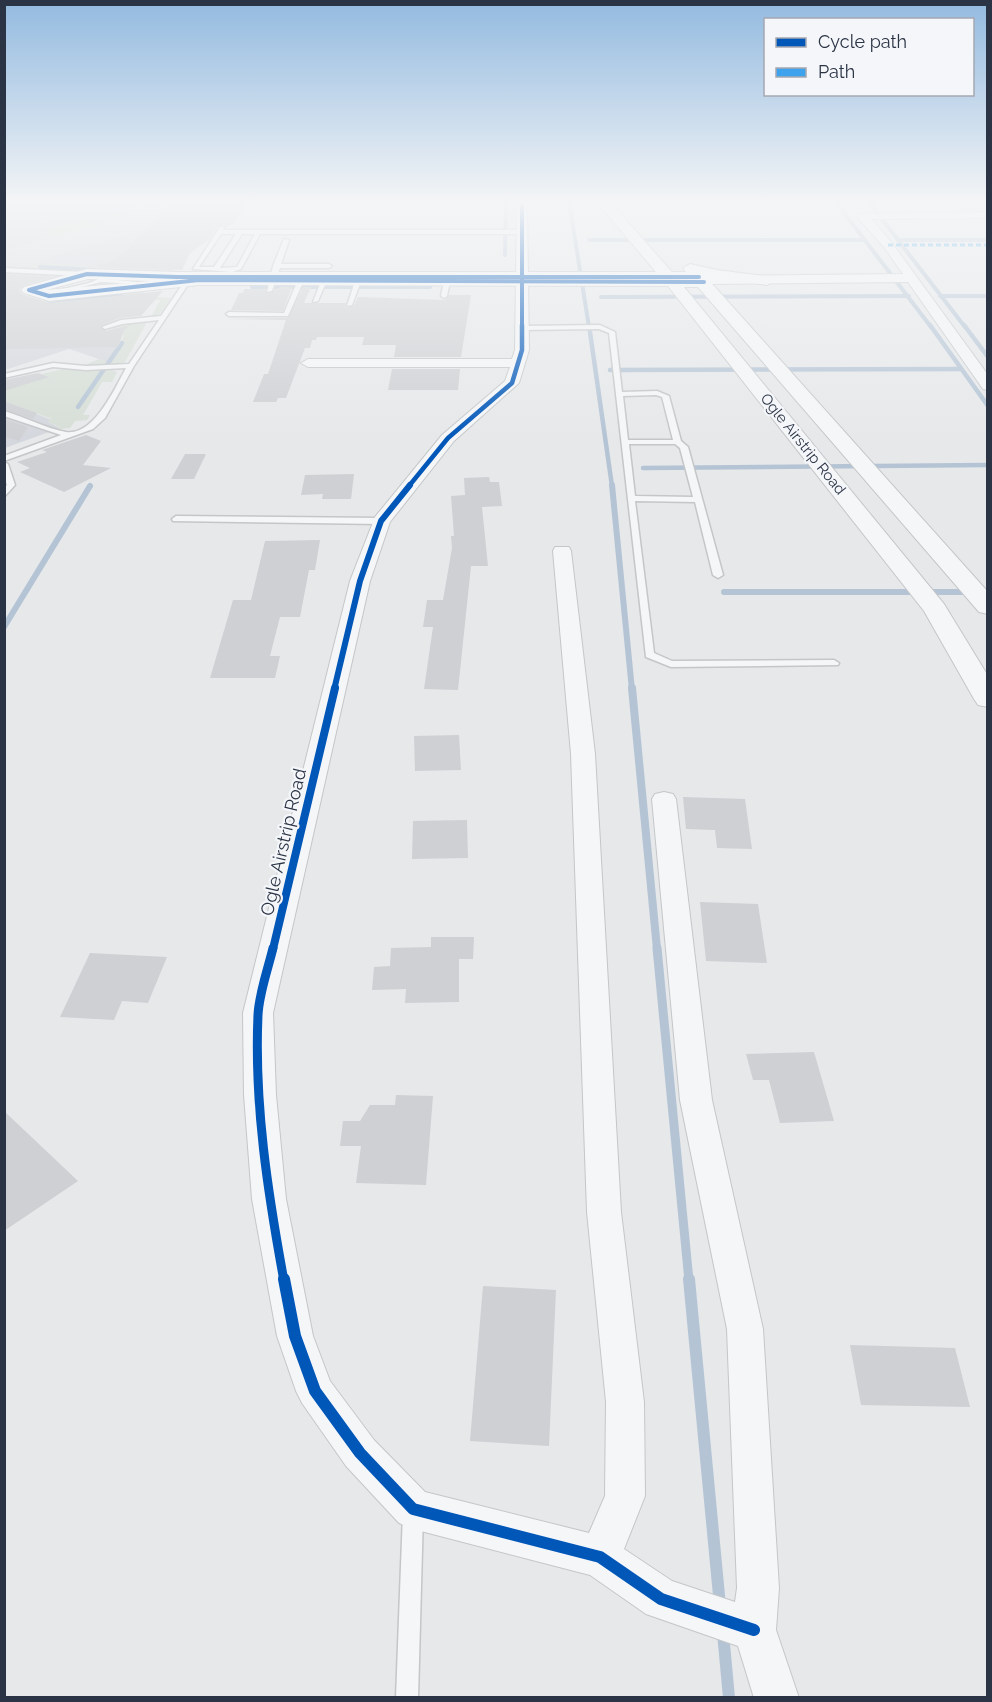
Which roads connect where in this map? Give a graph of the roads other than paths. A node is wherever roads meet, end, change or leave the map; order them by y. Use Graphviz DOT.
graph roads {
  1 [pos="61,280"];
  2 [pos="179,280"];
  3 [pos="189,280"];
  4 [pos="215,280"];
  5 [pos="302,280"];
  6 [pos="321,280"];
  7 [pos="324,280"];
  8 [pos="328,280"];
  9 [pos="415,280"];
  10 [pos="518,280"];
  11 [pos="522,280"];
  12 [pos="536,280"];
  13 [pos="575,280"];
  14 [pos="670,280"];
  15 [pos="690,280"];
  16 [pos="702,280"];
  17 [pos="765,280"];
  18 [pos="914,280"];
  19 [pos="98,281"];
  20 [pos="272,281"];
  21 [pos="135,282"];
  22 [pos="300,284"];
  23 [pos="357,284"];
  24 [pos="675,286"];
  25 [pos="62,290"];
  26 [pos="718,299"];
  27 [pos="315,301"];
  28 [pos="350,305"];
  29 [pos="230,314"];
  30 [pos="165,317"];
  31 [pos="105,327"];
  32 [pos="522,328"];
  33 [pos="308,363"];
  34 [pos="518,363"];
  35 [pos="131,366"];
  36 [pos="4,376"];
  37 [pos="987,386"];
  38 [pos="618,394"];
  39 [pos="4,413"];
  40 [pos="68,435"];
  41 [pos="624,442"];
  42 [pos="676,442"];
  43 [pos="4,462"];
  44 [pos="4,495"];
  45 [pos="631,498"];
  46 [pos="698,500"];
  47 [pos="176,519"];
  48 [pos="381,521"];
  49 [pos="562,551"];
  50 [pos="718,574"];
  51 [pos="987,607"];
  52 [pos="834,663"];
  53 [pos="987,699"];
  54 [pos="663,799"];
  55 [pos="413,1509"];
  56 [pos="600,1557"];
  57 [pos="745,1628"];
  58 [pos="407,1698"];
  59 [pos="777,1698"];
  1 -- 2 [label="street"];
  3 -- 30 [label="lane"];
  4 -- 20 [label="street"];
  5 -- 20 [label="lane"];
  6 -- 22 [label="street"];
  7 -- 27 [label="lane"];
  8 -- 23 [label="street"];
  9 -- 20 [label="street"];
  10 -- 23 [label="street"];
  11 -- 32 [label="street, Ogle Airstrip Road"];
  12 -- 24 [label="street"];
  13 -- 24 [label="street"];
  14 -- 24 [label="street, Ogle Airstrip Road"];
  15 -- 24 [label="street"];
  16 -- 26 [label="street, Ogle Airstrip Road"];
  17 -- 26 [label="street"];
  18 -- 37 [label="street"];
  19 -- 21 [label="lane"];
  19 -- 25 [label="lane"];
  20 -- 22 [label="street"];
  22 -- 29 [label="lane"];
  23 -- 28 [label="lane"];
  24 -- 53 [label="street, Ogle Airstrip Road"];
  26 -- 51 [label="street, Ogle Airstrip Road"];
  30 -- 31 [label="lane"];
  30 -- 35 [label="lane"];
  32 -- 34 [label="street, Ogle Airstrip Road"];
  32 -- 38 [label="lane"];
  33 -- 34 [label="street"];
  34 -- 48 [label="street, Ogle Airstrip Road"];
  35 -- 36 [label="lane"];
  35 -- 40 [label="lane"];
  38 -- 41 [label="lane"];
  38 -- 42 [label="lane"];
  39 -- 40 [label="lane"];
  40 -- 43 [label="lane"];
  41 -- 42 [label="lane"];
  41 -- 45 [label="lane"];
  42 -- 46 [label="lane"];
  43 -- 44 [label="lane"];
  45 -- 46 [label="lane"];
  45 -- 52 [label="lane"];
  46 -- 50 [label="lane"];
  47 -- 48 [label="lane"];
  48 -- 55 [label="street, Ogle Airstrip Road"];
  49 -- 56 [label="street"];
  54 -- 57 [label="street"];
  55 -- 56 [label="street"];
  55 -- 58 [label="lane"];
  56 -- 57 [label="street"];
  57 -- 59 [label="street"];
}
